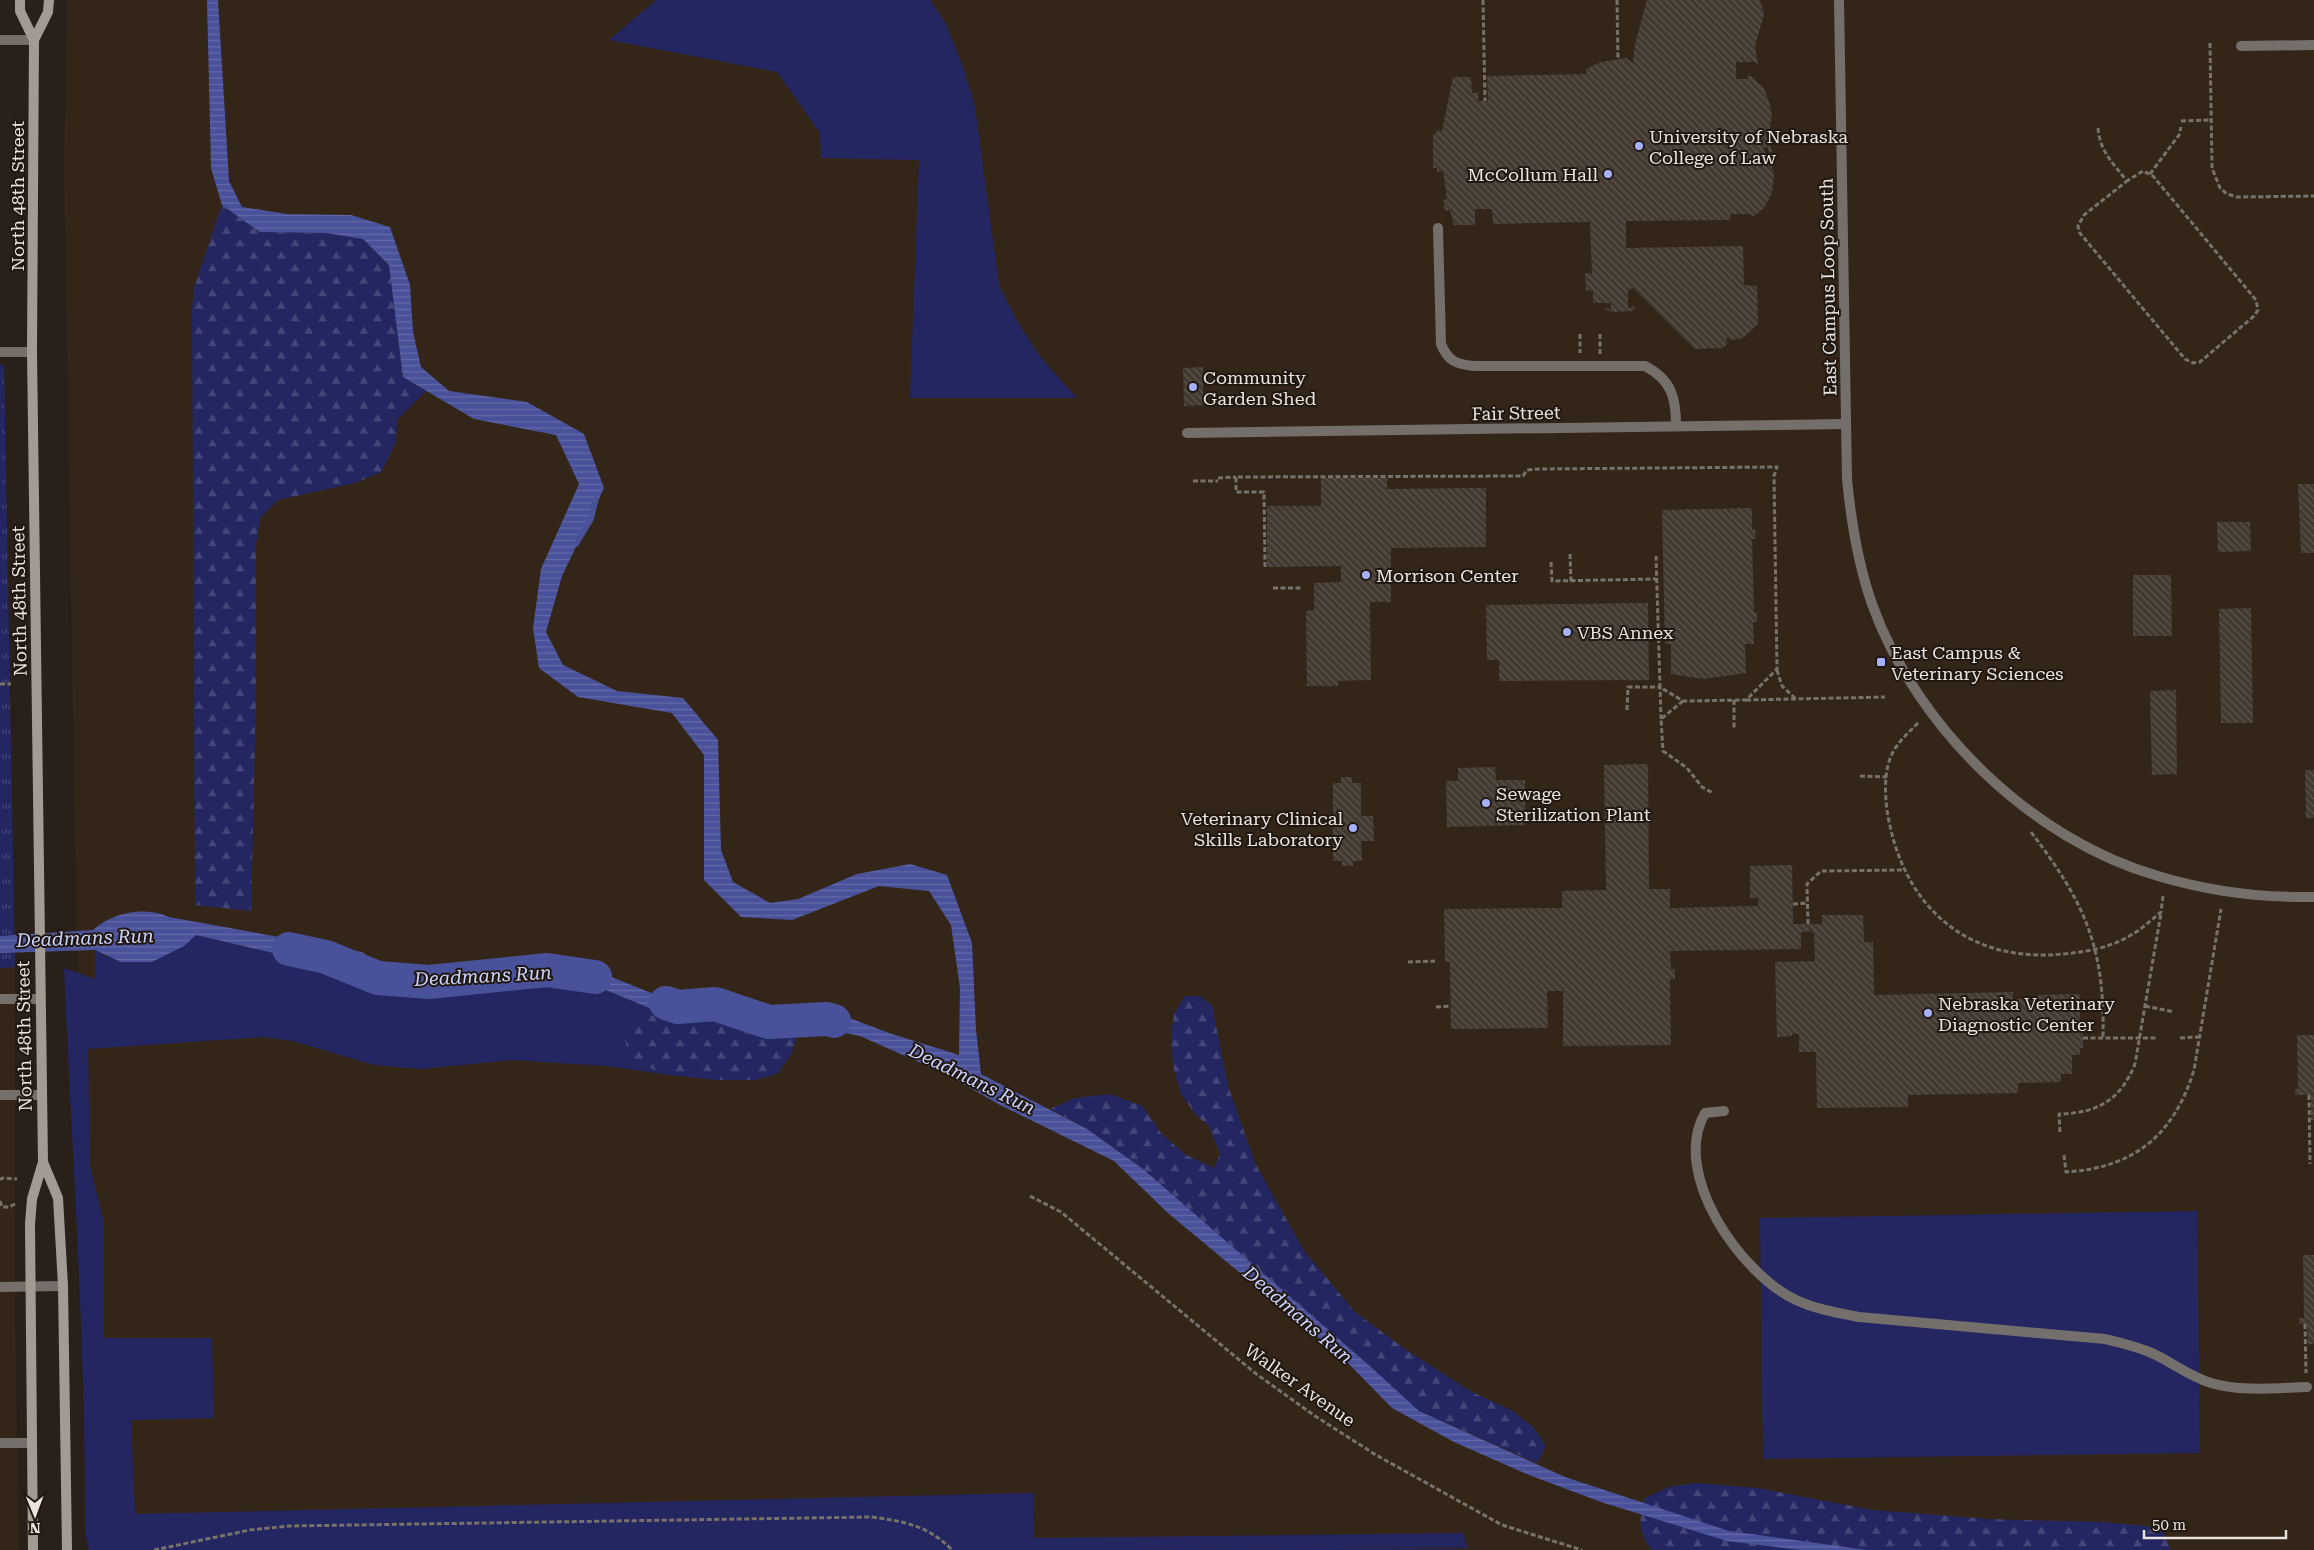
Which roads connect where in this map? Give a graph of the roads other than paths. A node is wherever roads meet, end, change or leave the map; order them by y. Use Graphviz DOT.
graph roads {
  1 [pos="20,0"];
  2 [pos="48,0"];
  3 [pos="1839,0"];
  4 [pos="0,40"];
  5 [pos="34,40"];
  6 [pos="2314,45"];
  7 [pos="2241,46"];
  8 [pos="1438,228"];
  9 [pos="0,352"];
  10 [pos="32,352"];
  11 [pos="1846,424"];
  12 [pos="1676,426"];
  13 [pos="1187,433"];
  14 [pos="2314,897"];
  15 [pos="40,999"];
  16 [pos="0,1000"];
  17 [pos="0,1095"];
  18 [pos="42,1096"];
  19 [pos="1724,1111"];
  20 [pos="43,1162"];
  21 [pos="63,1286"];
  22 [pos="0,1287"];
  23 [pos="31,1287"];
  24 [pos="2307,1387"];
  25 [pos="32,1442"];
  26 [pos="0,1443"];
  27 [pos="33,1550"];
  28 [pos="67,1550"];
  1 -- 5 [label="main road, North 48th Street"];
  2 -- 5 [label="main road, North 48th Street"];
  3 -- 11 [label="street, East Campus Loop South"];
  4 -- 5 [label="street"];
  5 -- 10 [label="main road, North 48th Street"];
  6 -- 7 [label="street"];
  8 -- 12 [label="street"];
  9 -- 10 [label="street"];
  10 -- 15 [label="main road, North 48th Street"];
  11 -- 12 [label="street, Fair Street"];
  11 -- 14 [label="street, East Campus Loop South"];
  12 -- 13 [label="street, Fair Street"];
  15 -- 16 [label="street"];
  15 -- 18 [label="main road, North 48th Street"];
  17 -- 18 [label="street"];
  18 -- 20 [label="main road, North 48th Street"];
  19 -- 24 [label="street"];
  20 -- 21 [label="main road, North 48th Street"];
  20 -- 23 [label="main road, North 48th Street"];
  21 -- 23 [label="street"];
  21 -- 28 [label="main road, North 48th Street"];
  22 -- 23 [label="street"];
  23 -- 25 [label="main road, North 48th Street"];
  25 -- 26 [label="street"];
  25 -- 27 [label="main road, North 48th Street"];
}
